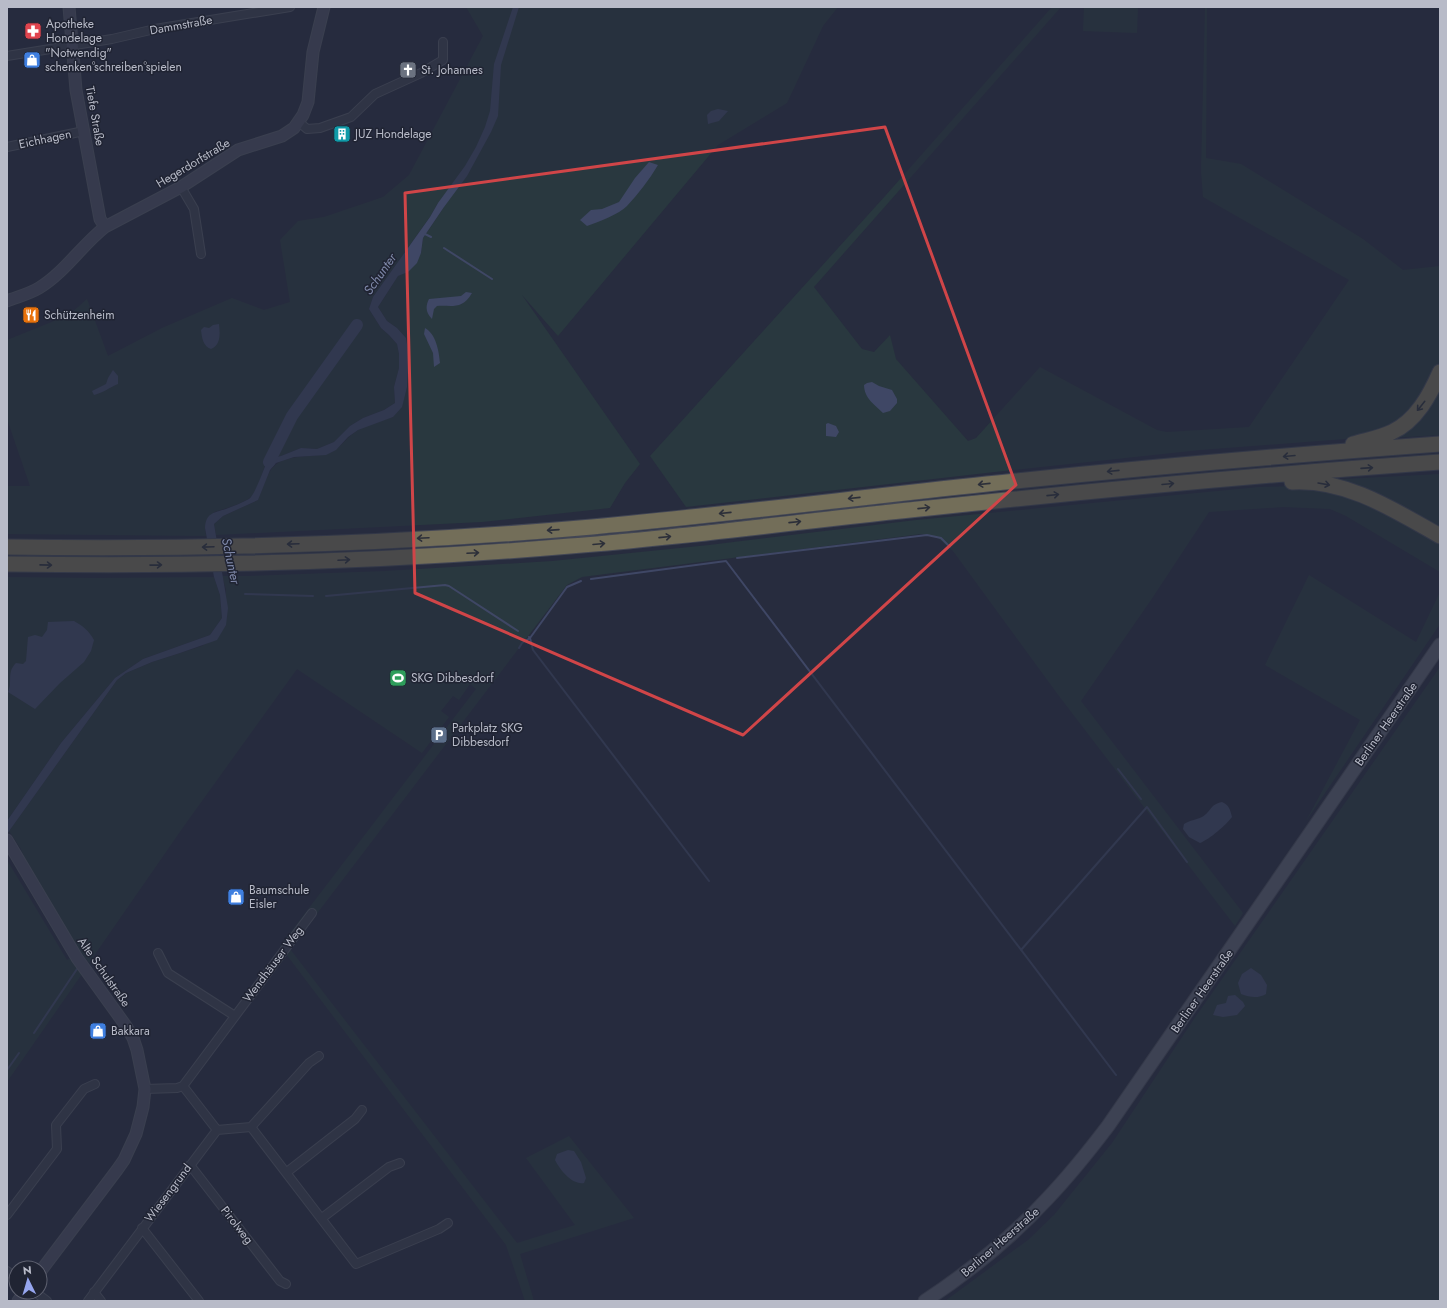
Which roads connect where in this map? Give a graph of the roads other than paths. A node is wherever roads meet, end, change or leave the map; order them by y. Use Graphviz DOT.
graph roads {
  1 [pos="69,7"];
  2 [pos="290,7"];
  3 [pos="324,7"];
  4 [pos="443,42"];
  5 [pos="72,45"];
  6 [pos="7,56"];
  7 [pos="299,122"];
  8 [pos="84,131"];
  9 [pos="7,147"];
  10 [pos="181,187"];
  11 [pos="105,227"];
  12 [pos="201,254"];
  13 [pos="7,301"];
  14 [pos="1440,372"];
  15 [pos="1440,444"];
  16 [pos="1328,452"];
  17 [pos="1440,462"];
  18 [pos="1244,477"];
  19 [pos="1440,536"];
  20 [pos="7,547"];
  21 [pos="7,564"];
  22 [pos="1440,645"];
  23 [pos="7,840"];
  24 [pos="312,913"];
  25 [pos="158,954"];
  26 [pos="235,1016"];
  27 [pos="319,1056"];
  28 [pos="95,1084"];
  29 [pos="183,1086"];
  30 [pos="145,1089"];
  31 [pos="362,1110"];
  32 [pos="251,1127"];
  33 [pos="217,1130"];
  34 [pos="400,1163"];
  35 [pos="190,1165"];
  36 [pos="286,1172"];
  37 [pos="7,1216"];
  38 [pos="322,1218"];
  39 [pos="448,1223"];
  40 [pos="142,1228"];
  41 [pos="48,1261"];
  42 [pos="286,1284"];
  43 [pos="94,1292"];
  44 [pos="88,1301"];
  45 [pos="101,1301"];
  46 [pos="199,1301"];
  47 [pos="925,1301"];
  1 -- 5 [label="street, Tiefe Straße"];
  2 -- 5 [label="street, Dammstraße"];
  3 -- 7 [label="street, Hegerdorfstraße"];
  4 -- 7 [label="street"];
  5 -- 6 [label="street, Dammstraße"];
  5 -- 8 [label="street, Tiefe Straße"];
  7 -- 10 [label="street, Hegerdorfstraße"];
  8 -- 9 [label="street, Eichhagen"];
  8 -- 11 [label="street, Tiefe Straße"];
  10 -- 11 [label="street, Hegerdorfstraße"];
  10 -- 12 [label="street"];
  11 -- 13 [label="street, Hegerdorfstraße"];
  14 -- 16 [label="highway, one-way"];
  15 -- 16 [label="highway"];
  16 -- 20 [label="highway, one-way"];
  18 -- 17 [label="highway, one-way"];
  18 -- 19 [label="highway, one-way"];
  21 -- 18 [label="highway, one-way"];
  22 -- 47 [label="main road, Berliner Heerstraße"];
  23 -- 30 [label="street, Alte Schulstraße"];
  24 -- 26 [label="street, Wendhäuser Weg"];
  25 -- 26 [label="street"];
  26 -- 29 [label="street, Wendhäuser Weg"];
  27 -- 32 [label="street"];
  28 -- 37 [label="street"];
  29 -- 30 [label="street"];
  29 -- 33 [label="street"];
  30 -- 41 [label="street, Alte Schulstraße"];
  31 -- 36 [label="street"];
  32 -- 33 [label="street"];
  32 -- 36 [label="street"];
  33 -- 35 [label="street, Wiesengrund"];
  34 -- 38 [label="street"];
  35 -- 40 [label="street, Wiesengrund"];
  35 -- 42 [label="street, Pirolweg"];
  36 -- 38 [label="street"];
  38 -- 39 [label="street"];
  40 -- 43 [label="street, Wiesengrund"];
  40 -- 46 [label="street"];
  43 -- 44 [label="street, Wiesengrund"];
  43 -- 45 [label="street"];
}
